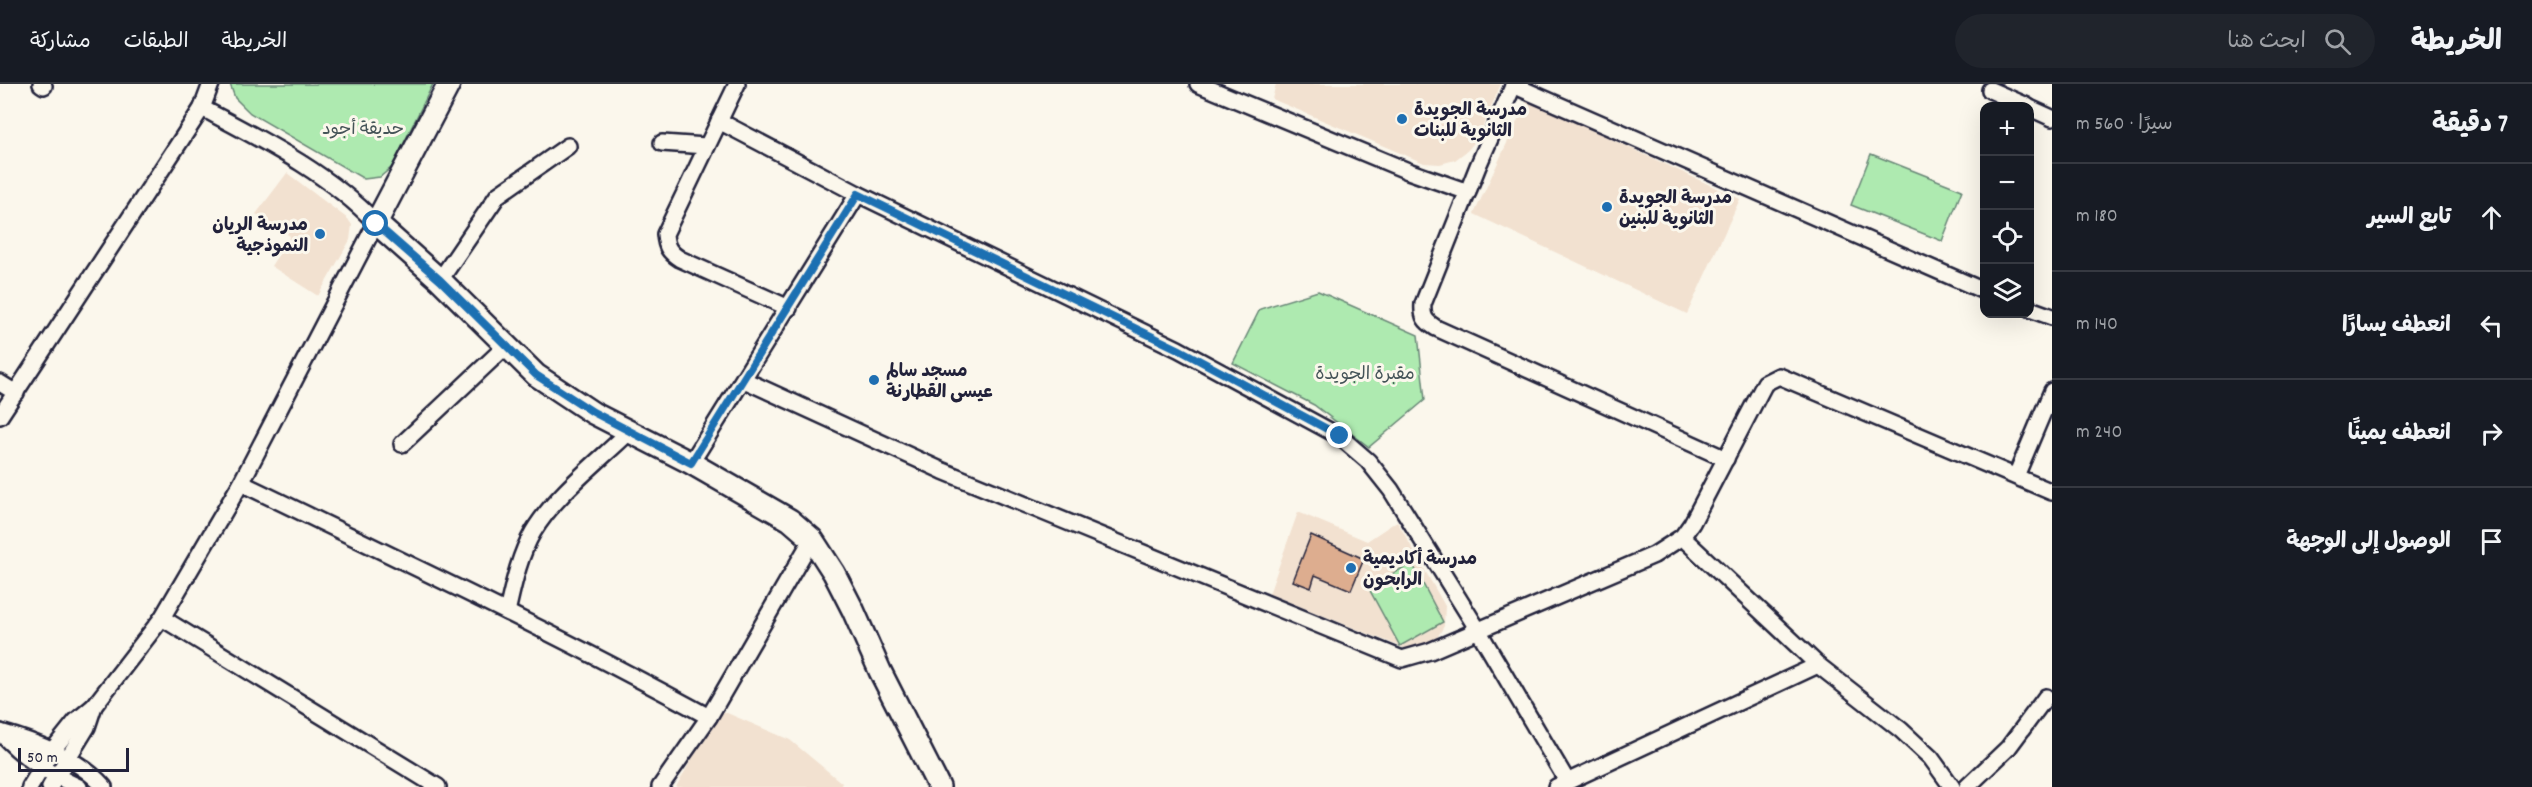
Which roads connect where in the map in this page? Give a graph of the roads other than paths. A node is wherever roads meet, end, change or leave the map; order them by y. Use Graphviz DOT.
graph roads {
  1 [pos="211,84"];
  2 [pos="449,84"];
  3 [pos="737,84"];
  4 [pos="1198,84"];
  5 [pos="1514,84"];
  6 [pos="1990,90"];
  7 [pos="2017,102"];
  8 [pos="202,108"];
  9 [pos="2034,110"];
  10 [pos="2052,118"];
  11 [pos="719,121"];
  12 [pos="662,143"];
  13 [pos="568,146"];
  14 [pos="706,146"];
  15 [pos="1468,192"];
  16 [pos="858,194"];
  17 [pos="376,224"];
  18 [pos="440,280"];
  19 [pos="1980,289"];
  20 [pos="789,308"];
  21 [pos="2034,310"];
  22 [pos="2052,317"];
  23 [pos="506,346"];
  24 [pos="744,381"];
  25 [pos="0,383"];
  26 [pos="2052,391"];
  27 [pos="16,393"];
  28 [pos="0,416"];
  29 [pos="629,432"];
  30 [pos="402,444"];
  31 [pos="1726,459"];
  32 [pos="691,463"];
  33 [pos="2016,476"];
  34 [pos="241,483"];
  35 [pos="2052,492"];
  36 [pos="1682,537"];
  37 [pos="812,539"];
  38 [pos="507,612"];
  39 [pos="162,618"];
  40 [pos="1478,630"];
  41 [pos="1818,665"];
  42 [pos="2046,697"];
  43 [pos="94,706"];
  44 [pos="709,717"];
  45 [pos="0,732"];
  46 [pos="52,751"];
  47 [pos="68,760"];
  48 [pos="41,768"];
  49 [pos="53,782"];
  50 [pos="1561,784"];
  51 [pos="30,787"];
  52 [pos="79,787"];
  53 [pos="104,787"];
  54 [pos="438,787"];
  55 [pos="660,787"];
  56 [pos="939,787"];
  57 [pos="1952,787"];
  58 [pos="1967,787"];
  1 -- 8 [label="street"];
  2 -- 17 [label="street"];
  3 -- 11 [label="street"];
  4 -- 15 [label="street"];
  5 -- 15 [label="street"];
  5 -- 19 [label="street"];
  6 -- 7 [label="street"];
  8 -- 17 [label="street"];
  8 -- 27 [label="street"];
  9 -- 10 [label="street"];
  11 -- 14 [label="street"];
  11 -- 16 [label="street"];
  12 -- 14 [label="street"];
  13 -- 18 [label="street"];
  14 -- 20 [label="street"];
  15 -- 31 [label="street"];
  16 -- 20 [label="street"];
  16 -- 40 [label="street"];
  17 -- 18 [label="street"];
  17 -- 34 [label="street"];
  18 -- 23 [label="street"];
  20 -- 24 [label="street"];
  21 -- 22 [label="street"];
  23 -- 29 [label="street"];
  23 -- 30 [label="street"];
  24 -- 32 [label="street"];
  24 -- 40 [label="street"];
  25 -- 27 [label="street"];
  26 -- 33 [label="street"];
  27 -- 28 [label="street"];
  29 -- 32 [label="street"];
  29 -- 38 [label="street"];
  31 -- 33 [label="street"];
  31 -- 36 [label="street"];
  32 -- 37 [label="street"];
  33 -- 35 [label="street"];
  34 -- 38 [label="street"];
  34 -- 39 [label="street"];
  36 -- 40 [label="street"];
  36 -- 41 [label="street"];
  37 -- 44 [label="street"];
  37 -- 56 [label="street"];
  38 -- 44 [label="street"];
  39 -- 43 [label="street"];
  39 -- 54 [label="street"];
  40 -- 50 [label="street"];
  41 -- 50 [label="street"];
  41 -- 57 [label="street"];
  42 -- 58 [label="street"];
  43 -- 46 [label="street"];
  43 -- 47 [label="street"];
  44 -- 55 [label="street"];
  45 -- 46 [label="street"];
  45 -- 48 [label="street"];
  46 -- 47 [label="street"];
  46 -- 48 [label="street"];
  47 -- 49 [label="street"];
  47 -- 53 [label="street"];
  48 -- 49 [label="street"];
  48 -- 51 [label="street"];
  49 -- 52 [label="street"];
}
